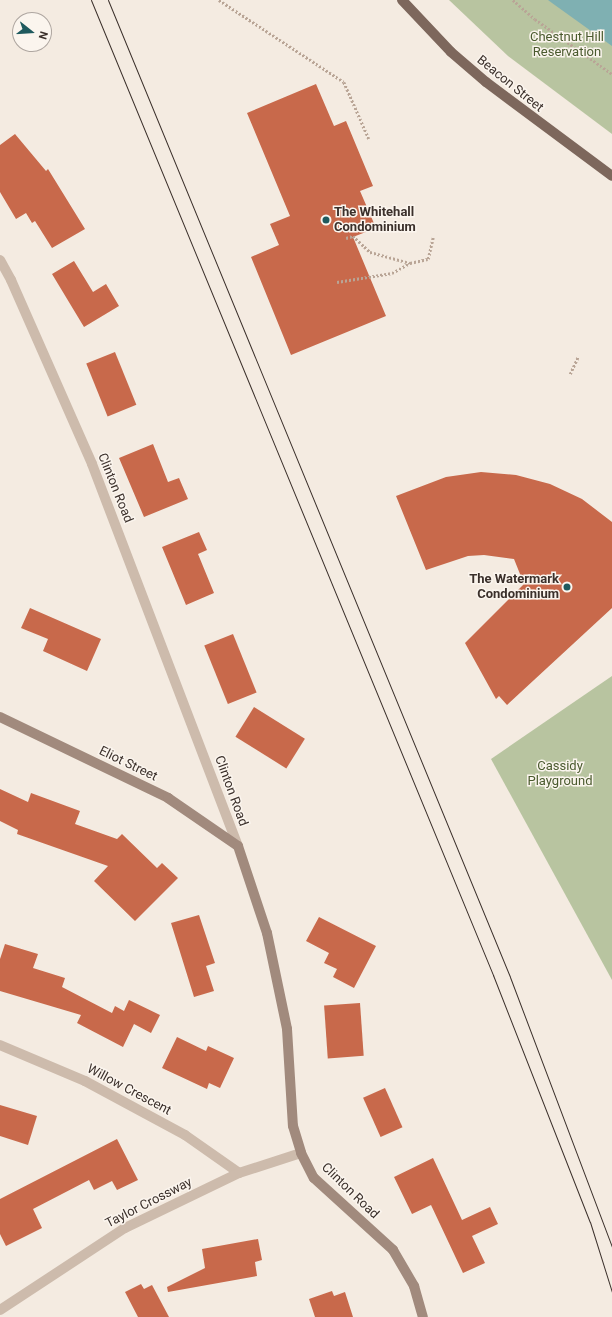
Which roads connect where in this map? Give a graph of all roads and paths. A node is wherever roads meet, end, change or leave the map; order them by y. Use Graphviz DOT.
graph roads {
  1 [pos="219,0"];
  2 [pos="402,0"];
  3 [pos="513,0"];
  4 [pos="612,74"];
  5 [pos="369,139"];
  6 [pos="612,176"];
  7 [pos="346,238"];
  8 [pos="433,238"];
  9 [pos="0,260"];
  10 [pos="410,263"];
  11 [pos="338,282"];
  12 [pos="578,357"];
  13 [pos="570,374"];
  14 [pos="0,717"];
  15 [pos="238,846"];
  16 [pos="0,1044"];
  17 [pos="301,1153"];
  18 [pos="239,1173"];
  19 [pos="0,1310"];
  20 [pos="423,1317"];
  1 -- 5 [label="path"];
  2 -- 6 [label="main road, Beacon Street"];
  3 -- 4 [label="path"];
  7 -- 10 [label="path"];
  8 -- 10 [label="path"];
  9 -- 15 [label="street, Clinton Road"];
  10 -- 11 [label="path"];
  12 -- 13 [label="path"];
  14 -- 15 [label="street, Eliot Street"];
  15 -- 17 [label="street, Clinton Road"];
  16 -- 18 [label="street, Willow Crescent"];
  17 -- 18 [label="street, Taylor Crossway"];
  17 -- 20 [label="street, Clinton Road"];
  18 -- 19 [label="street, Taylor Crossway"];
}
